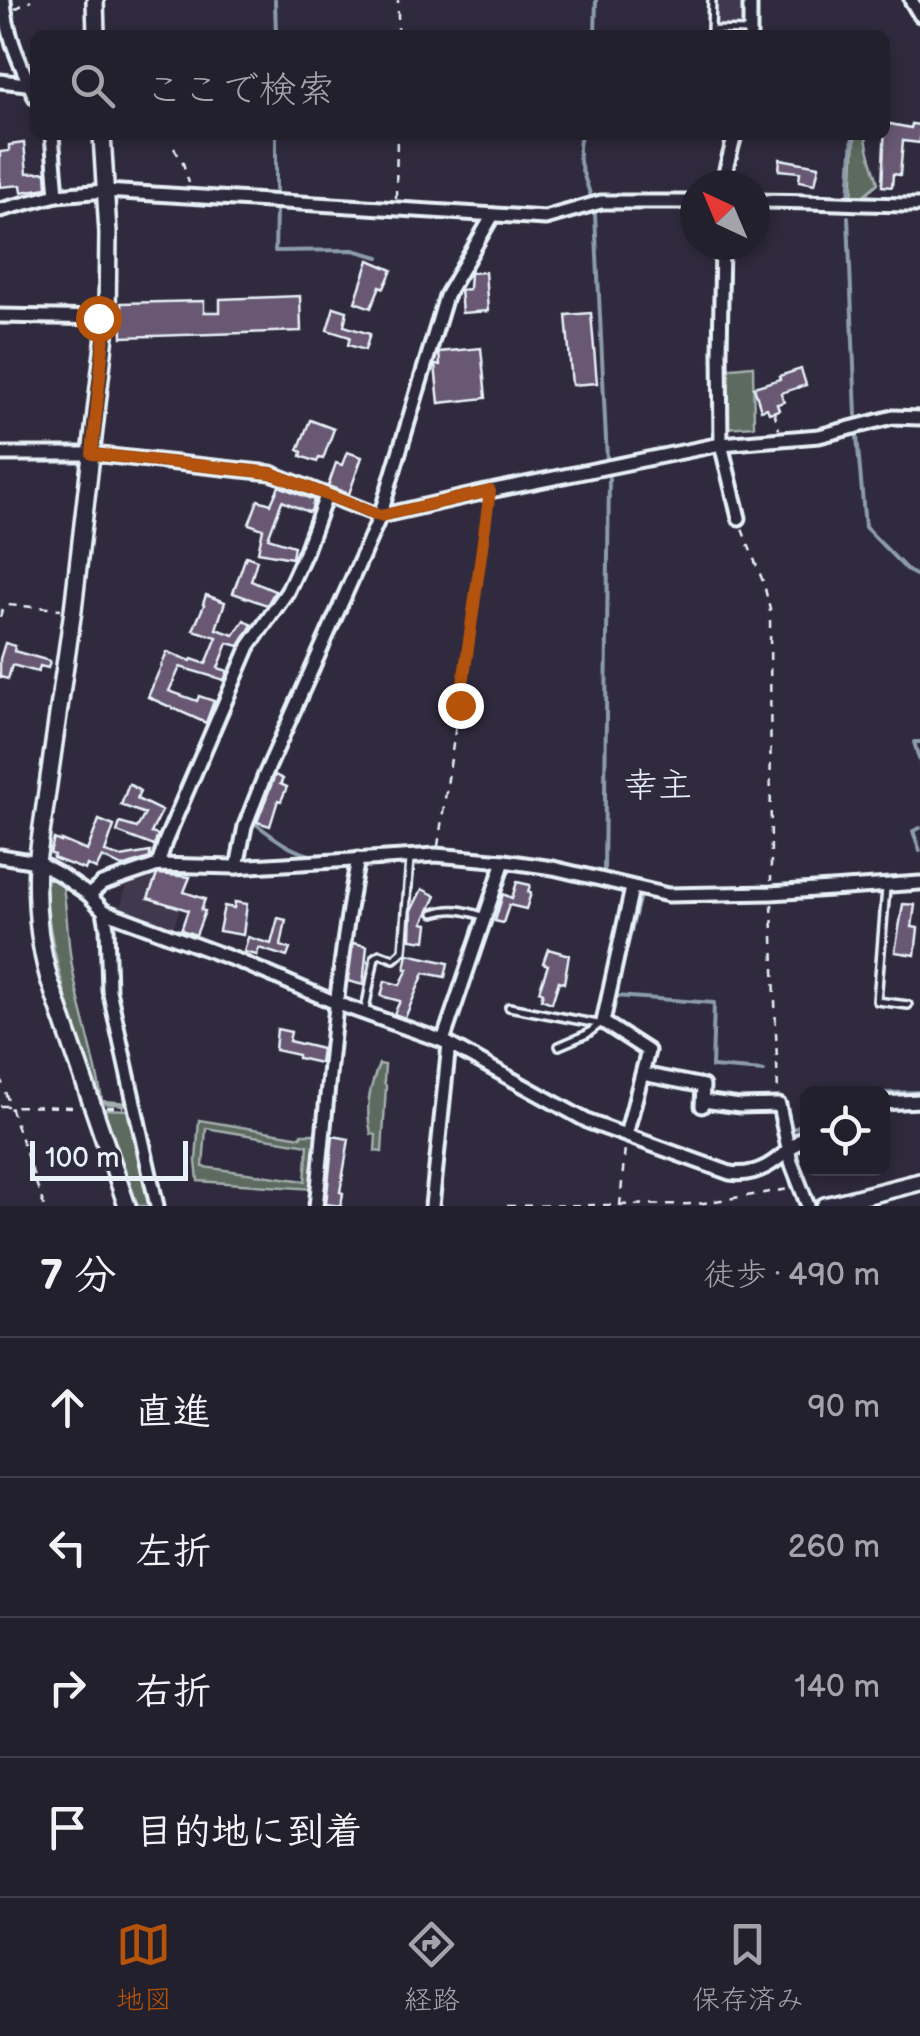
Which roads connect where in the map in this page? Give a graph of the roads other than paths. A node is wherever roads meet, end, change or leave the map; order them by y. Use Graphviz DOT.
graph roads {
  1 [pos="4,0"];
  2 [pos="95,0"];
  3 [pos="712,0"];
  4 [pos="750,0"];
  5 [pos="911,0"];
  6 [pos="920,15"];
  7 [pos="96,30"];
  8 [pos="711,30"];
  9 [pos="750,30"];
  10 [pos="0,80"];
  11 [pos="30,82"];
  12 [pos="30,87"];
  13 [pos="52,140"];
  14 [pos="102,140"];
  15 [pos="733,140"];
  16 [pos="726,170"];
  17 [pos="105,191"];
  18 [pos="57,195"];
  19 [pos="770,201"];
  20 [pos="680,202"];
  21 [pos="920,205"];
  22 [pos="0,210"];
  23 [pos="493,215"];
  24 [pos="722,260"];
  25 [pos="0,316"];
  26 [pos="106,318"];
  27 [pos="920,418"];
  28 [pos="721,444"];
  29 [pos="0,454"];
  30 [pos="92,454"];
  31 [pos="326,496"];
  32 [pos="380,516"];
  33 [pos="740,518"];
  34 [pos="0,856"];
  35 [pos="411,856"];
  36 [pos="358,859"];
  37 [pos="504,860"];
  38 [pos="37,862"];
  39 [pos="158,866"];
  40 [pos="237,867"];
  41 [pos="920,883"];
  42 [pos="886,885"];
  43 [pos="632,888"];
  44 [pos="89,895"];
  45 [pos="104,911"];
  46 [pos="434,914"];
  47 [pos="485,916"];
  48 [pos="336,1003"];
  49 [pos="908,1005"];
  50 [pos="509,1006"];
  51 [pos="365,1013"];
  52 [pos="602,1022"];
  53 [pos="446,1043"];
  54 [pos="559,1046"];
  55 [pos="643,1074"];
  56 [pos="920,1101"];
  57 [pos="890,1103"];
  58 [pos="626,1135"];
  59 [pos="800,1140"];
  60 [pos="789,1149"];
  61 [pos="920,1182"];
  62 [pos="127,1206"];
  63 [pos="157,1206"];
  64 [pos="316,1206"];
  65 [pos="432,1206"];
  66 [pos="808,1206"];
  67 [pos="825,1206"];
  1 -- 11 [label="street"];
  2 -- 7 [label="street"];
  3 -- 8 [label="lane"];
  4 -- 9 [label="street"];
  5 -- 6 [label="street"];
  10 -- 12 [label="street"];
  13 -- 18 [label="street"];
  14 -- 17 [label="street"];
  15 -- 16 [label="street"];
  17 -- 18 [label="street"];
  17 -- 23 [label="street"];
  17 -- 26 [label="street"];
  18 -- 22 [label="street"];
  19 -- 21 [label="street"];
  20 -- 23 [label="street"];
  23 -- 32 [label="street"];
  24 -- 28 [label="street"];
  25 -- 26 [label="street"];
  26 -- 30 [label="street"];
  27 -- 28 [label="street"];
  28 -- 32 [label="street"];
  28 -- 33 [label="street"];
  29 -- 30 [label="street"];
  30 -- 31 [label="street"];
  30 -- 38 [label="street"];
  31 -- 32 [label="street"];
  31 -- 39 [label="street"];
  32 -- 40 [label="street"];
  34 -- 38 [label="street"];
  35 -- 36 [label="street"];
  35 -- 37 [label="street"];
  35 -- 51 [label="lane"];
  36 -- 40 [label="street"];
  36 -- 48 [label="street"];
  37 -- 43 [label="street"];
  37 -- 47 [label="street"];
  38 -- 44 [label="street"];
  38 -- 62 [label="street"];
  39 -- 40 [label="street"];
  39 -- 44 [label="street"];
  41 -- 42 [label="street"];
  42 -- 43 [label="street"];
  42 -- 49 [label="lane"];
  43 -- 52 [label="street"];
  44 -- 45 [label="street"];
  45 -- 48 [label="street"];
  45 -- 63 [label="street"];
  46 -- 47 [label="lane"];
  47 -- 53 [label="street"];
  48 -- 51 [label="street"];
  48 -- 64 [label="street"];
  50 -- 52 [label="lane"];
  51 -- 53 [label="street"];
  52 -- 54 [label="lane"];
  52 -- 55 [label="street"];
  53 -- 58 [label="street"];
  53 -- 65 [label="street"];
  55 -- 58 [label="street"];
  55 -- 60 [label="street"];
  56 -- 57 [label="street"];
  58 -- 60 [label="street"];
  59 -- 60 [label="street"];
  60 -- 66 [label="street"];
  61 -- 67 [label="street"];
}
